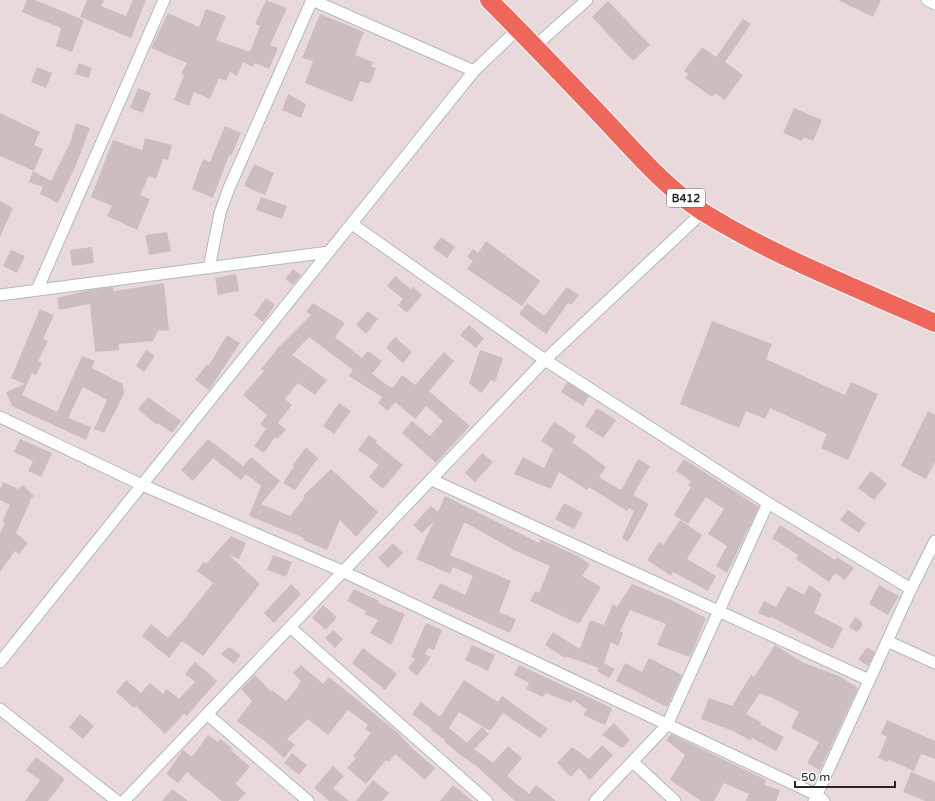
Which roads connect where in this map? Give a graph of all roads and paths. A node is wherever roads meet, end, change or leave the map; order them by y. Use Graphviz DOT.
graph roads {
  1 [pos="164,0"];
  2 [pos="312,0"];
  3 [pos="489,0"];
  4 [pos="587,0"];
  5 [pos="927,0"];
  6 [pos="935,4"];
  7 [pos="518,29"];
  8 [pos="535,46"];
  9 [pos="474,71"];
  10 [pos="702,212"];
  11 [pos="352,224"];
  12 [pos="329,252"];
  13 [pos="209,268"];
  14 [pos="37,290"];
  15 [pos="0,295"];
  16 [pos="935,323"];
  17 [pos="545,360"];
  18 [pos="0,417"];
  19 [pos="432,480"];
  20 [pos="142,485"];
  21 [pos="768,503"];
  22 [pos="935,541"];
  23 [pos="342,571"];
  24 [pos="911,589"];
  25 [pos="718,611"];
  26 [pos="291,628"];
  27 [pos="887,641"];
  28 [pos="0,662"];
  29 [pos="935,663"];
  30 [pos="869,680"];
  31 [pos="0,709"];
  32 [pos="207,714"];
  33 [pos="667,724"];
  34 [pos="632,762"];
  35 [pos="818,799"];
  36 [pos="117,801"];
  37 [pos="124,801"];
  38 [pos="308,801"];
  39 [pos="487,801"];
  40 [pos="595,801"];
  41 [pos="675,801"];
  1 -- 14 [label="street"];
  2 -- 9 [label="street"];
  2 -- 13 [label="street"];
  3 -- 7 [label="main road, B412"];
  4 -- 8 [label="street"];
  5 -- 6 [label="street"];
  7 -- 8 [label="main road, B412"];
  7 -- 9 [label="street"];
  8 -- 10 [label="main road, B412"];
  9 -- 11 [label="street"];
  10 -- 16 [label="main road, B412"];
  10 -- 17 [label="street"];
  11 -- 12 [label="street"];
  11 -- 17 [label="street"];
  12 -- 13 [label="street"];
  12 -- 20 [label="street"];
  13 -- 14 [label="street"];
  14 -- 15 [label="street"];
  17 -- 19 [label="street"];
  17 -- 21 [label="street"];
  18 -- 20 [label="street"];
  19 -- 23 [label="street"];
  19 -- 25 [label="street"];
  20 -- 23 [label="street"];
  20 -- 28 [label="street"];
  21 -- 24 [label="street"];
  21 -- 25 [label="street"];
  22 -- 24 [label="street"];
  23 -- 26 [label="street"];
  23 -- 33 [label="street"];
  24 -- 27 [label="street"];
  25 -- 30 [label="street"];
  25 -- 33 [label="street"];
  26 -- 32 [label="street"];
  26 -- 39 [label="street"];
  27 -- 29 [label="street"];
  27 -- 30 [label="street"];
  30 -- 35 [label="street"];
  31 -- 36 [label="street"];
  32 -- 37 [label="street"];
  32 -- 38 [label="street"];
  33 -- 34 [label="street"];
  33 -- 35 [label="street"];
  34 -- 40 [label="street"];
  34 -- 41 [label="street"];
}
